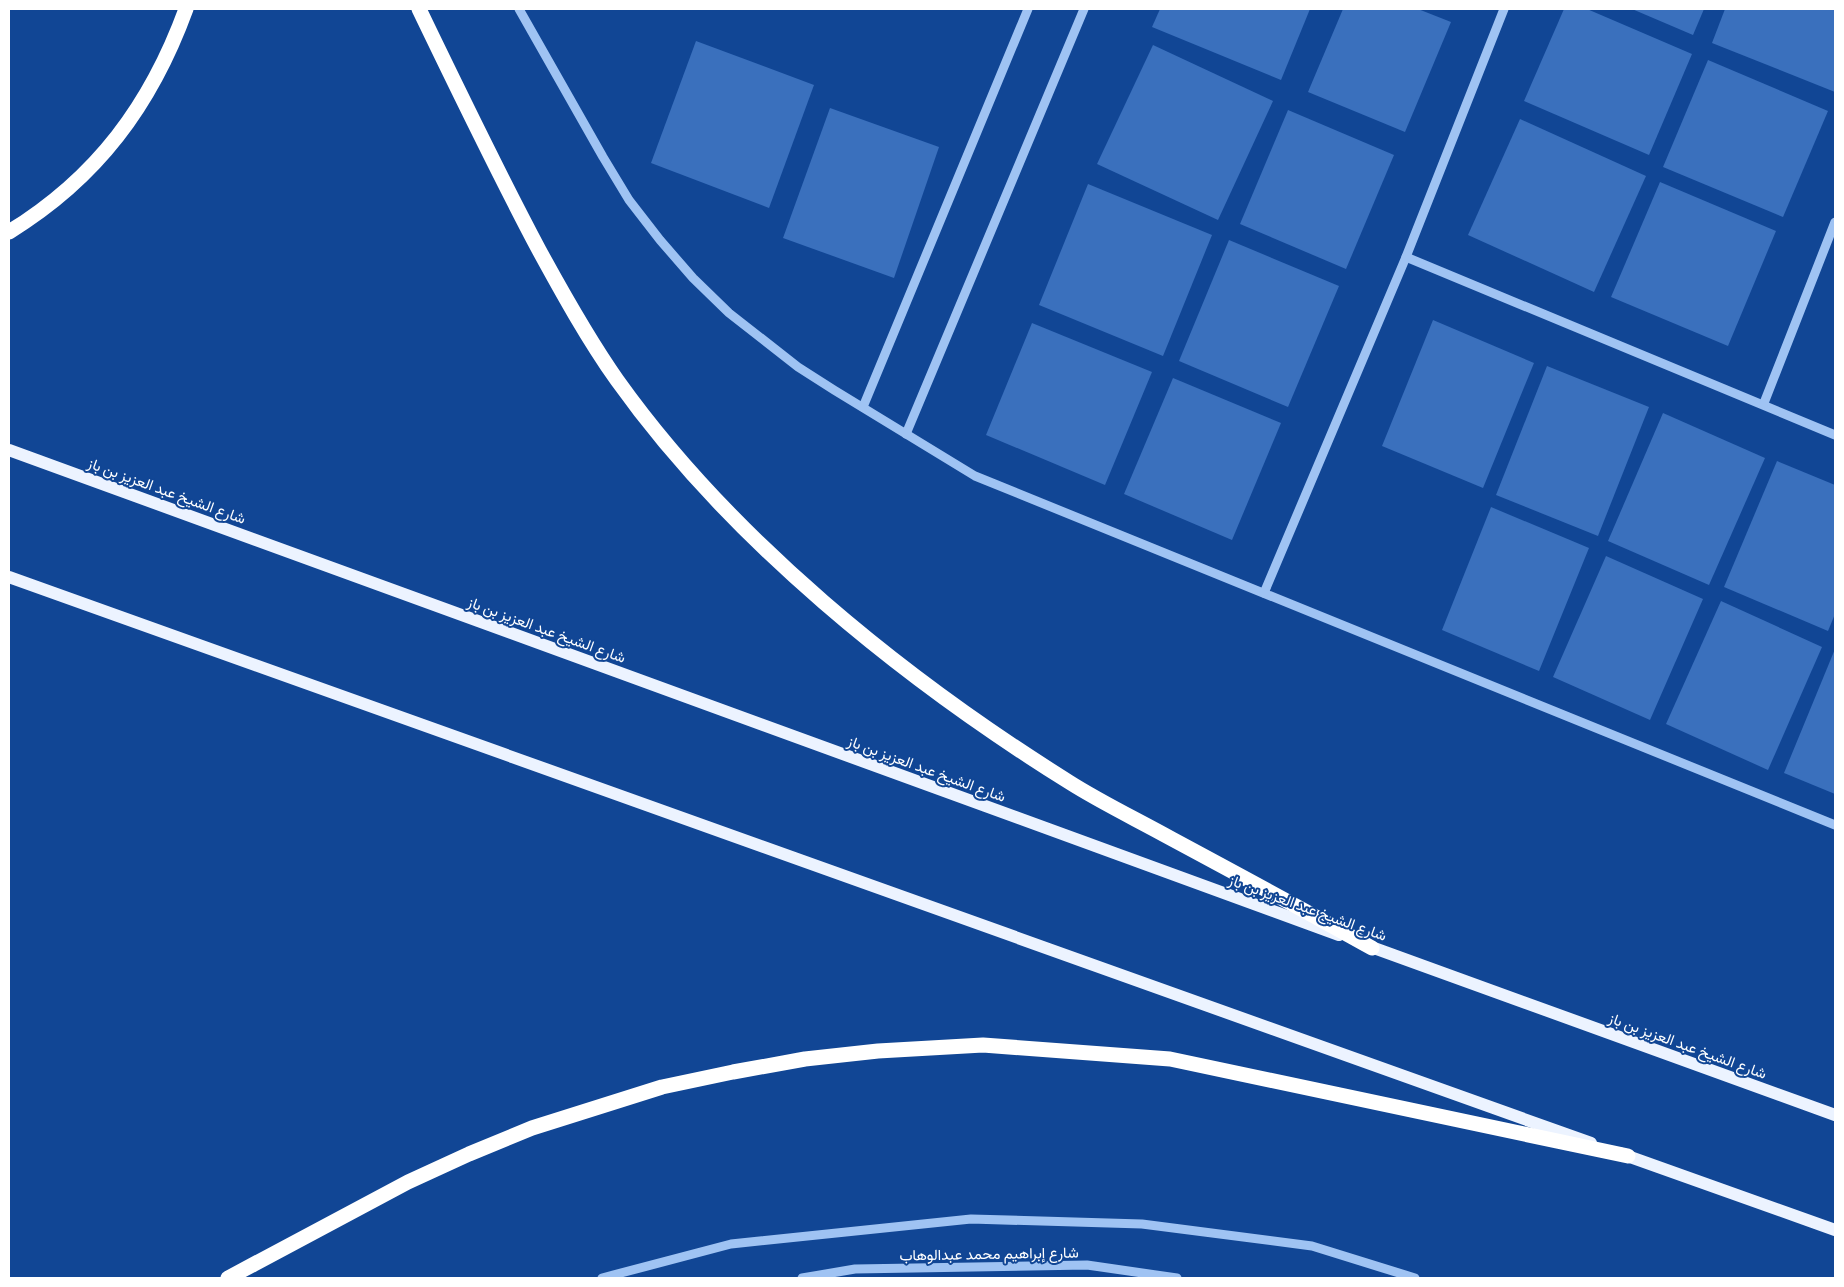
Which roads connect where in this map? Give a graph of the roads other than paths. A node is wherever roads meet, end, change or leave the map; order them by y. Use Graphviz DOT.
graph roads {
  1 [pos="186,9"];
  2 [pos="419,9"];
  3 [pos="519,9"];
  4 [pos="1028,9"];
  5 [pos="1084,9"];
  6 [pos="1504,9"];
  7 [pos="1835,222"];
  8 [pos="9,232"];
  9 [pos="1406,257"];
  10 [pos="1764,403"];
  11 [pos="862,407"];
  12 [pos="906,434"];
  13 [pos="1835,435"];
  14 [pos="9,450"];
  15 [pos="9,577"];
  16 [pos="1264,594"];
  17 [pos="1835,825"];
  18 [pos="1372,948"];
  19 [pos="1835,1116"];
  20 [pos="1628,1156"];
  21 [pos="1835,1230"];
  22 [pos="228,1278"];
  23 [pos="602,1278"];
  24 [pos="802,1278"];
  25 [pos="1177,1278"];
  26 [pos="1416,1278"];
  1 -- 8 [label="highway"];
  2 -- 18 [label="highway"];
  3 -- 11 [label="street"];
  4 -- 11 [label="street"];
  5 -- 12 [label="street"];
  6 -- 9 [label="street"];
  7 -- 10 [label="street"];
  9 -- 10 [label="street"];
  9 -- 16 [label="street"];
  10 -- 13 [label="street"];
  11 -- 12 [label="street"];
  12 -- 16 [label="street"];
  14 -- 18 [label="main road, شارع الشيخ عبد العزيز بن باز"];
  15 -- 20 [label="main road"];
  16 -- 17 [label="street"];
  18 -- 19 [label="main road, شارع الشيخ عبد العزيز بن باز"];
  20 -- 21 [label="main road"];
  20 -- 22 [label="highway"];
  23 -- 26 [label="street"];
  24 -- 25 [label="street, شارع إبراهيم محمد عبدالوهاب"];
}
